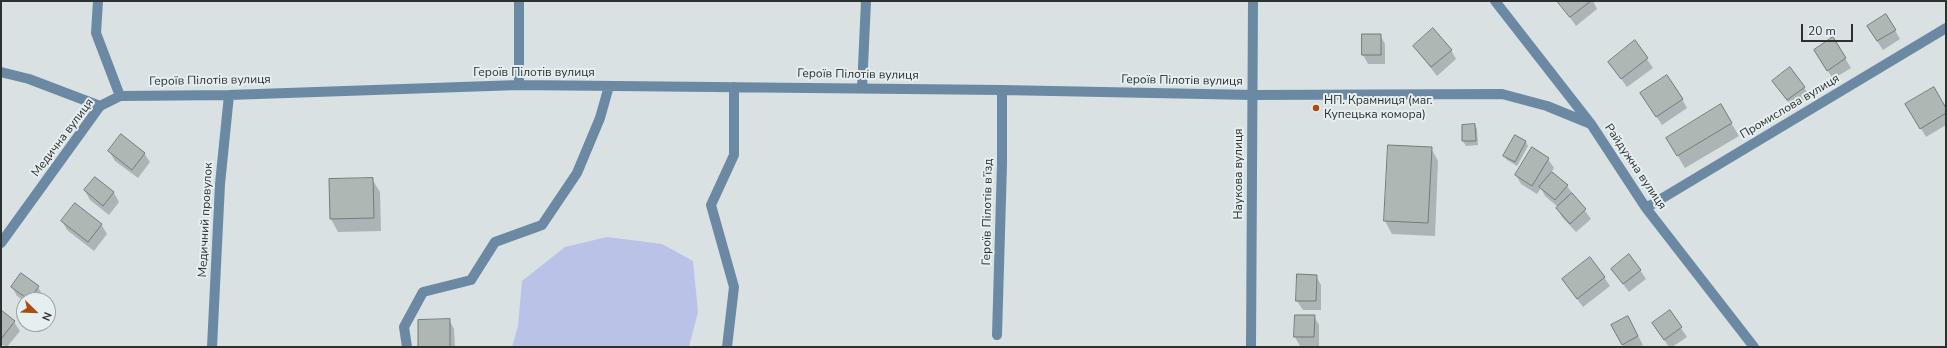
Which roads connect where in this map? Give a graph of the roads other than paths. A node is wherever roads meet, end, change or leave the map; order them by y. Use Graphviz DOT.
graph roads {
  1 [pos="98,1"];
  2 [pos="519,1"];
  3 [pos="866,1"];
  4 [pos="1253,1"];
  5 [pos="1495,1"];
  6 [pos="1946,28"];
  7 [pos="1,72"];
  8 [pos="519,85"];
  9 [pos="609,86"];
  10 [pos="734,87"];
  11 [pos="862,88"];
  12 [pos="1002,90"];
  13 [pos="229,95"];
  14 [pos="1253,95"];
  15 [pos="120,96"];
  16 [pos="100,106"];
  17 [pos="1591,124"];
  18 [pos="1646,208"];
  19 [pos="1,243"];
  20 [pos="997,335"];
  21 [pos="212,347"];
  22 [pos="407,347"];
  23 [pos="727,347"];
  24 [pos="1251,347"];
  25 [pos="1754,347"];
  1 -- 15 [label="street"];
  2 -- 8 [label="street"];
  3 -- 11 [label="street"];
  4 -- 14 [label="street, Наукова вулиця"];
  5 -- 17 [label="street, Райдужна вулиця"];
  6 -- 18 [label="street, Промислова вулиця"];
  7 -- 16 [label="street"];
  8 -- 9 [label="street, Героїв Пілотів вулиця"];
  8 -- 13 [label="street, Героїв Пілотів вулиця"];
  9 -- 10 [label="street, Героїв Пілотів вулиця"];
  9 -- 22 [label="street"];
  10 -- 11 [label="street, Героїв Пілотів вулиця"];
  10 -- 23 [label="street"];
  11 -- 12 [label="street, Героїв Пілотів вулиця"];
  12 -- 14 [label="street, Героїв Пілотів вулиця"];
  12 -- 20 [label="street, Героїв Пілотів в’їзд"];
  13 -- 15 [label="street, Героїв Пілотів вулиця"];
  13 -- 21 [label="street, Медичний провулок"];
  14 -- 17 [label="street, Героїв Пілотів вулиця"];
  14 -- 24 [label="street, Наукова вулиця"];
  15 -- 16 [label="street, Медична вулиця"];
  16 -- 19 [label="street, Медична вулиця"];
  17 -- 18 [label="street, Райдужна вулиця"];
  18 -- 25 [label="street, Райдужна вулиця"];
}
